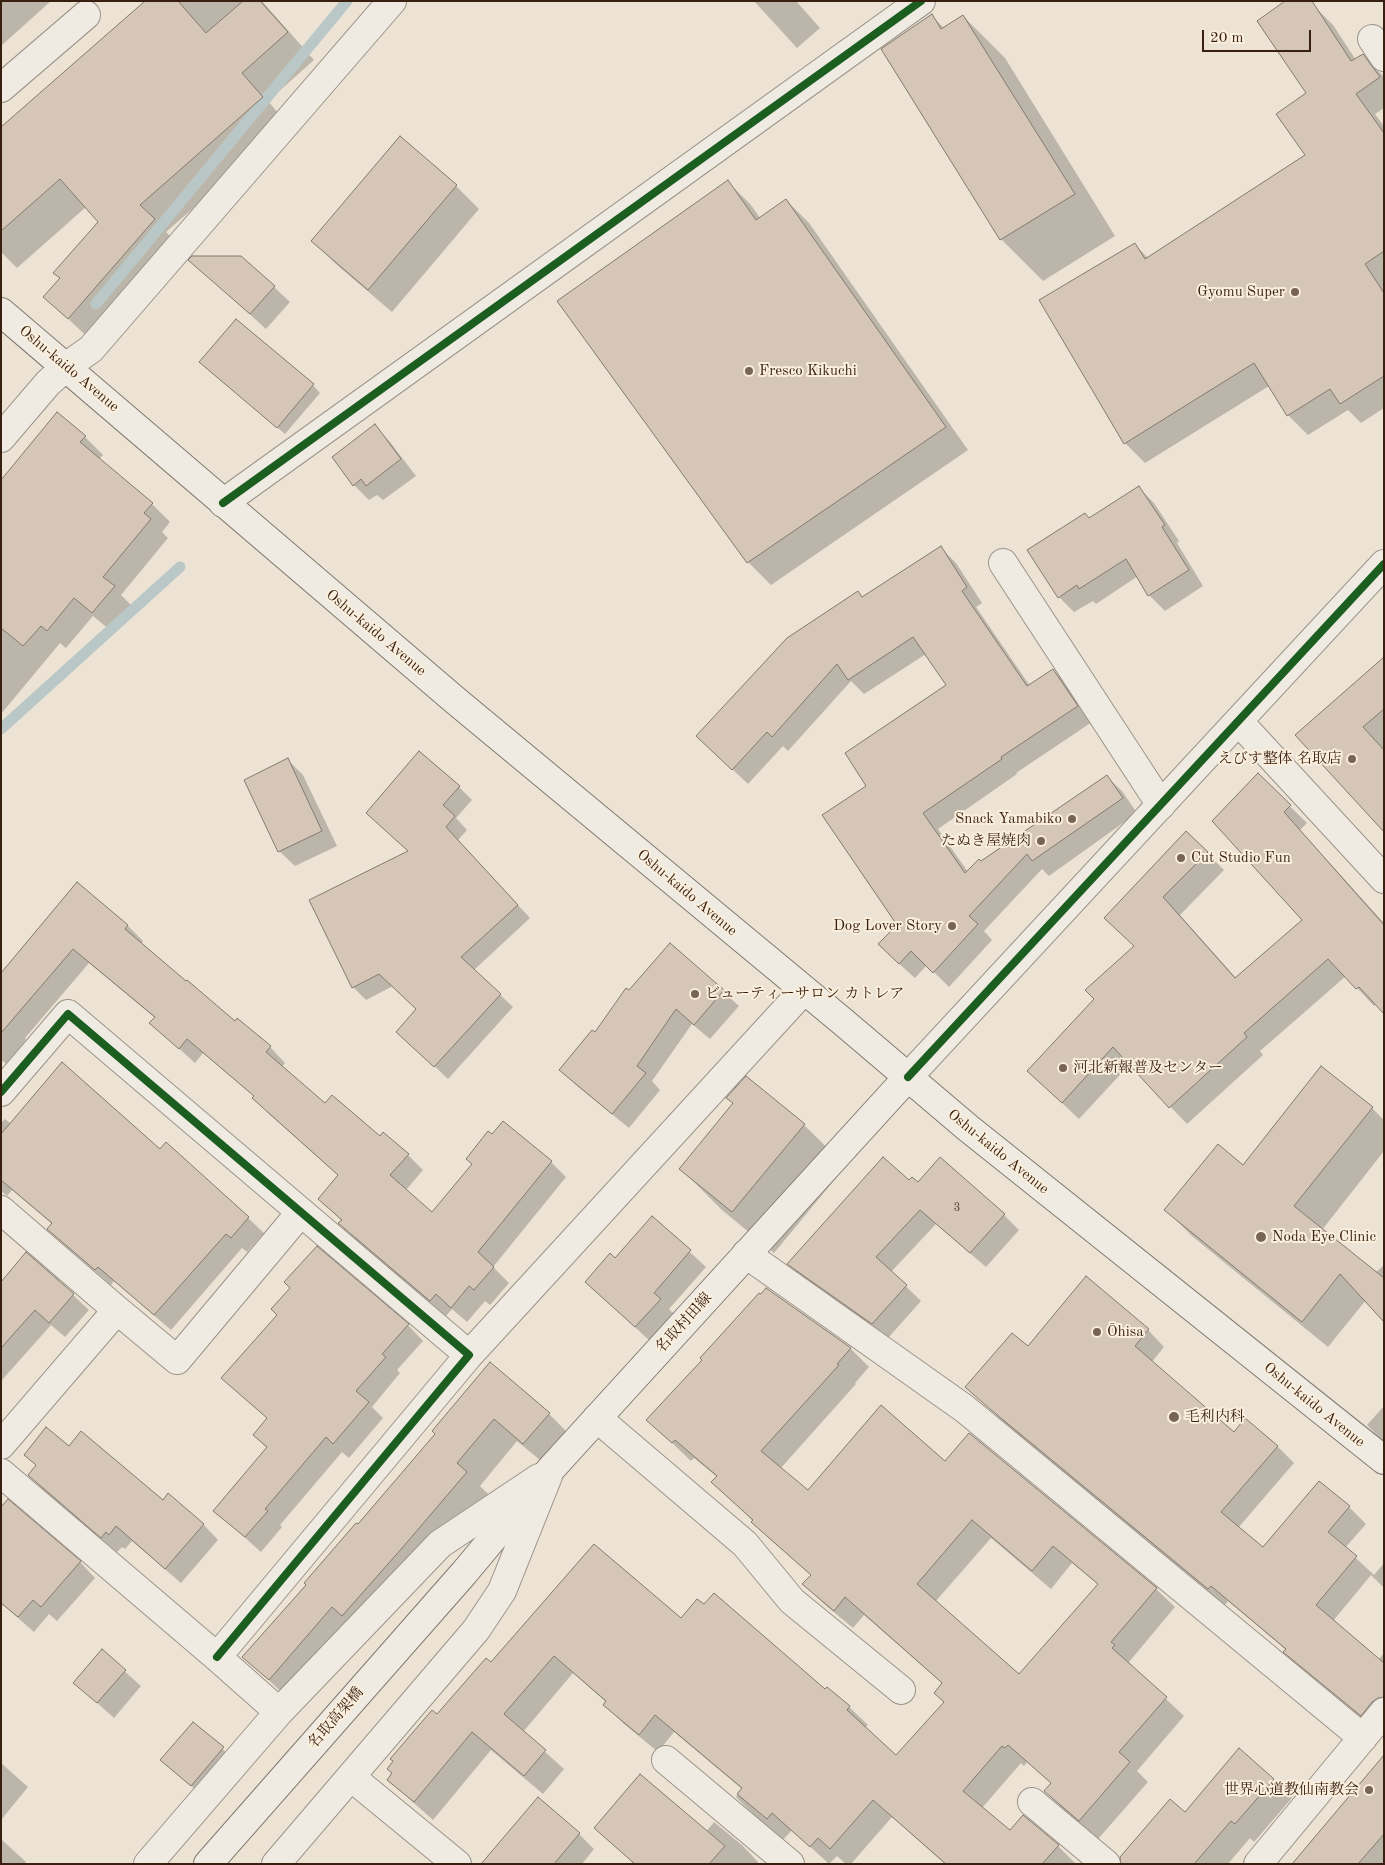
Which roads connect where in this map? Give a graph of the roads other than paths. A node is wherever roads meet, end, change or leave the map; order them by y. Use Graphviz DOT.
graph roads {
  1 [pos="392,1"];
  2 [pos="921,1"];
  3 [pos="86,15"];
  4 [pos="1,88"];
  5 [pos="1,312"];
  6 [pos="67,366"];
  7 [pos="1,438"];
  8 [pos="223,503"];
  9 [pos="1002,563"];
  10 [pos="1384,564"];
  11 [pos="1239,722"];
  12 [pos="1161,805"];
  13 [pos="1384,879"];
  14 [pos="804,990"];
  15 [pos="908,1077"];
  16 [pos="1,1092"];
  17 [pos="1,1210"];
  18 [pos="301,1212"];
  19 [pos="746,1254"];
  20 [pos="117,1310"];
  21 [pos="468,1355"];
  22 [pos="596,1418"];
  23 [pos="1,1445"];
  24 [pos="1384,1460"];
  25 [pos="550,1470"];
  26 [pos="1,1473"];
  27 [pos="464,1573"];
  28 [pos="217,1657"];
  29 [pos="901,1690"];
  30 [pos="279,1712"];
  31 [pos="1384,1712"];
  32 [pos="1363,1738"];
  33 [pos="666,1760"];
  34 [pos="351,1777"];
  35 [pos="1032,1802"];
  36 [pos="148,1864"];
  37 [pos="208,1864"];
  38 [pos="276,1864"];
  39 [pos="456,1864"];
  40 [pos="790,1864"];
  41 [pos="1106,1864"];
  42 [pos="1258,1864"];
  1 -- 6 [label="street"];
  2 -- 8 [label="street"];
  3 -- 4 [label="street"];
  5 -- 6 [label="street, Oshu-kaido Avenue"];
  6 -- 7 [label="street"];
  6 -- 8 [label="street, Oshu-kaido Avenue"];
  8 -- 14 [label="street, Oshu-kaido Avenue"];
  9 -- 12 [label="street"];
  10 -- 11 [label="street, 名取村田線"];
  11 -- 12 [label="street, 名取村田線"];
  11 -- 13 [label="street"];
  12 -- 15 [label="street, 名取村田線"];
  14 -- 15 [label="street, Oshu-kaido Avenue"];
  14 -- 21 [label="street"];
  15 -- 19 [label="street, 名取村田線"];
  15 -- 24 [label="street, Oshu-kaido Avenue"];
  16 -- 18 [label="street"];
  17 -- 20 [label="street"];
  18 -- 20 [label="street"];
  18 -- 21 [label="street"];
  19 -- 22 [label="street, 名取村田線"];
  19 -- 32 [label="street"];
  20 -- 23 [label="street"];
  21 -- 28 [label="street"];
  22 -- 25 [label="street, 名取村田線"];
  22 -- 29 [label="street"];
  25 -- 27 [label="street, 名取村田線"];
  25 -- 30 [label="street"];
  25 -- 34 [label="street"];
  26 -- 28 [label="street"];
  27 -- 37 [label="street, 名取高架橋"];
  28 -- 30 [label="street"];
  30 -- 36 [label="street"];
  31 -- 32 [label="street"];
  32 -- 42 [label="street"];
  33 -- 40 [label="street"];
  34 -- 38 [label="street"];
  34 -- 39 [label="street"];
  35 -- 41 [label="street"];
}
